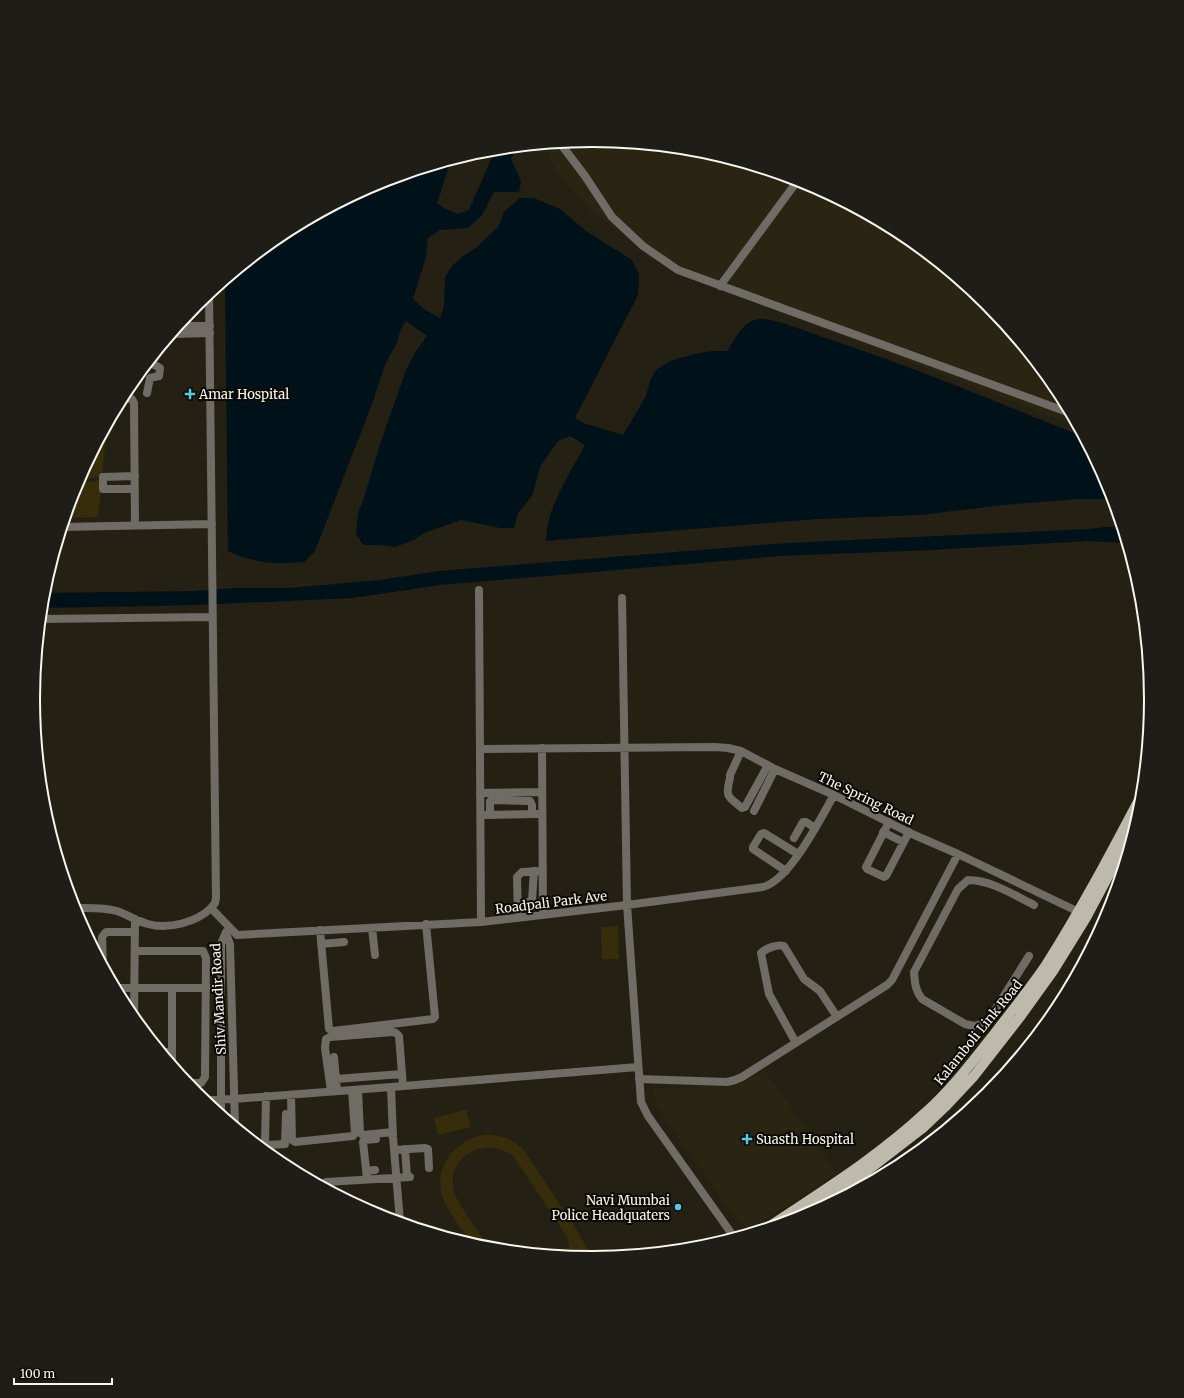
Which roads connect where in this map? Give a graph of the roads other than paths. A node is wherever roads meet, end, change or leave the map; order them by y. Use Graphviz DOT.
graph roads {
  1 [pos="564,148"];
  2 [pos="794,186"];
  3 [pos="720,286"];
  4 [pos="209,302"];
  5 [pos="185,327"];
  6 [pos="210,330"];
  7 [pos="179,333"];
  8 [pos="153,364"];
  9 [pos="147,393"];
  10 [pos="129,399"];
  11 [pos="1063,411"];
  12 [pos="135,476"];
  13 [pos="126,477"];
  14 [pos="126,489"];
  15 [pos="135,489"];
  16 [pos="212,524"];
  17 [pos="135,525"];
  18 [pos="68,527"];
  19 [pos="479,590"];
  20 [pos="622,598"];
  21 [pos="213,614"];
  22 [pos="46,619"];
  23 [pos="624,747"];
  24 [pos="542,748"];
  25 [pos="480,749"];
  26 [pos="741,751"];
  27 [pos="772,767"];
  28 [pos="541,792"];
  29 [pos="480,793"];
  30 [pos="834,795"];
  31 [pos="754,811"];
  32 [pos="532,814"];
  33 [pos="541,814"];
  34 [pos="480,815"];
  35 [pos="490,815"];
  36 [pos="1131,815"];
  37 [pos="889,822"];
  38 [pos="814,828"];
  39 [pos="883,832"];
  40 [pos="909,832"];
  41 [pos="903,842"];
  42 [pos="804,844"];
  43 [pos="1124,844"];
  44 [pos="798,854"];
  45 [pos="958,854"];
  46 [pos="985,867"];
  47 [pos="538,871"];
  48 [pos="786,871"];
  49 [pos="978,880"];
  50 [pos="1015,881"];
  51 [pos="1009,892"];
  52 [pos="518,902"];
  53 [pos="627,905"];
  54 [pos="1034,905"];
  55 [pos="81,908"];
  56 [pos="212,908"];
  57 [pos="1083,914"];
  58 [pos="543,915"];
  59 [pos="518,918"];
  60 [pos="135,919"];
  61 [pos="481,922"];
  62 [pos="226,923"];
  63 [pos="426,924"];
  64 [pos="372,928"];
  65 [pos="320,930"];
  66 [pos="135,932"];
  67 [pos="226,934"];
  68 [pos="344,942"];
  69 [pos="321,944"];
  70 [pos="135,951"];
  71 [pos="103,954"];
  72 [pos="374,955"];
  73 [pos="1029,956"];
  74 [pos="122,988"];
  75 [pos="135,988"];
  76 [pos="172,988"];
  77 [pos="206,988"];
  78 [pos="221,988"];
  79 [pos="134,1008"];
  80 [pos="837,1017"];
  81 [pos="796,1043"];
  82 [pos="168,1052"];
  83 [pos="172,1052"];
  84 [pos="172,1057"];
  85 [pos="334,1058"];
  86 [pos="638,1067"];
  87 [pos="402,1074"];
  88 [pos="333,1080"];
  89 [pos="639,1080"];
  90 [pos="196,1083"];
  91 [pos="403,1086"];
  92 [pos="391,1087"];
  93 [pos="355,1090"];
  94 [pos="334,1091"];
  95 [pos="288,1095"];
  96 [pos="266,1096"];
  97 [pos="213,1099"];
  98 [pos="221,1099"];
  99 [pos="234,1099"];
  100 [pos="221,1107"];
  101 [pos="235,1120"];
  102 [pos="393,1135"];
  103 [pos="265,1144"];
  104 [pos="267,1145"];
  105 [pos="405,1149"];
  106 [pos="394,1150"];
  107 [pos="429,1168"];
  108 [pos="376,1170"];
  109 [pos="366,1175"];
  110 [pos="396,1177"];
  111 [pos="326,1182"];
  112 [pos="834,1195"];
  113 [pos="399,1216"];
  114 [pos="785,1216"];
  115 [pos="731,1233"];
  1 -- 3 [label="street"];
  2 -- 3 [label="street"];
  3 -- 11 [label="street"];
  4 -- 6 [label="street"];
  5 -- 6 [label="street"];
  6 -- 7 [label="street"];
  6 -- 16 [label="street"];
  8 -- 9 [label="street"];
  10 -- 12 [label="street"];
  12 -- 13 [label="street"];
  12 -- 15 [label="street"];
  13 -- 14 [label="street"];
  13 -- 14 [label="street"];
  14 -- 15 [label="street"];
  15 -- 17 [label="street"];
  16 -- 17 [label="street"];
  16 -- 21 [label="street"];
  17 -- 18 [label="street"];
  19 -- 25 [label="street"];
  20 -- 23 [label="street"];
  21 -- 22 [label="street"];
  21 -- 56 [label="street"];
  23 -- 24 [label="street, The Spring Road"];
  23 -- 26 [label="street, The Spring Road"];
  23 -- 53 [label="street"];
  24 -- 25 [label="street, The Spring Road"];
  24 -- 28 [label="street"];
  25 -- 29 [label="street"];
  26 -- 27 [label="street, The Spring Road"];
  26 -- 27 [label="street"];
  27 -- 30 [label="street, The Spring Road"];
  27 -- 31 [label="street"];
  28 -- 29 [label="street"];
  28 -- 33 [label="street"];
  29 -- 34 [label="street"];
  30 -- 37 [label="street, The Spring Road"];
  30 -- 38 [label="street, Roadpali Park Ave"];
  32 -- 33 [label="street"];
  32 -- 35 [label="street"];
  32 -- 35 [label="street"];
  33 -- 47 [label="street"];
  34 -- 35 [label="street"];
  34 -- 61 [label="street"];
  36 -- 57 [label="main road, Kalamboli Link Road"];
  37 -- 39 [label="street"];
  37 -- 40 [label="street, The Spring Road"];
  38 -- 42 [label="street, Roadpali Park Ave"];
  38 -- 42 [label="street"];
  39 -- 41 [label="street"];
  39 -- 41 [label="street"];
  40 -- 41 [label="street"];
  40 -- 45 [label="street, The Spring Road"];
  42 -- 44 [label="street, Roadpali Park Ave"];
  43 -- 57 [label="main road, Kalamboli Link Road"];
  44 -- 48 [label="street, Roadpali Park Ave"];
  44 -- 48 [label="street"];
  45 -- 46 [label="street, The Spring Road"];
  45 -- 80 [label="street"];
  46 -- 49 [label="street"];
  46 -- 50 [label="street, The Spring Road"];
  47 -- 52 [label="street"];
  47 -- 52 [label="street"];
  47 -- 58 [label="street"];
  48 -- 53 [label="street, Roadpali Park Ave"];
  49 -- 51 [label="street"];
  49 -- 73 [label="street"];
  50 -- 51 [label="street"];
  50 -- 57 [label="street, The Spring Road"];
  51 -- 54 [label="street"];
  52 -- 59 [label="street"];
  53 -- 58 [label="street, Roadpali Park Ave"];
  53 -- 86 [label="street"];
  55 -- 60 [label="street"];
  56 -- 60 [label="street"];
  56 -- 62 [label="street, Roadpali Park Ave"];
  57 -- 112 [label="main road, Kalamboli Link Road"];
  57 -- 114 [label="main road, Kalamboli Link Road"];
  58 -- 59 [label="street, Roadpali Park Ave"];
  59 -- 61 [label="street, Roadpali Park Ave"];
  60 -- 66 [label="street"];
  61 -- 63 [label="street, Roadpali Park Ave"];
  62 -- 65 [label="street, Roadpali Park Ave"];
  62 -- 67 [label="street"];
  63 -- 64 [label="street, Roadpali Park Ave"];
  63 -- 69 [label="street"];
  64 -- 65 [label="street, Roadpali Park Ave"];
  64 -- 72 [label="street"];
  65 -- 69 [label="street"];
  66 -- 70 [label="street"];
  66 -- 71 [label="street"];
  67 -- 78 [label="street, Shiv Mandir Road"];
  67 -- 99 [label="street, Shiv Mandir Road"];
  68 -- 69 [label="street"];
  70 -- 75 [label="street"];
  70 -- 77 [label="street"];
  74 -- 75 [label="street"];
  75 -- 76 [label="street"];
  75 -- 79 [label="street"];
  76 -- 77 [label="street"];
  76 -- 83 [label="street"];
  77 -- 78 [label="street"];
  77 -- 90 [label="street"];
  78 -- 98 [label="street, Shiv Mandir Road"];
  80 -- 81 [label="street"];
  80 -- 81 [label="street"];
  81 -- 89 [label="street"];
  82 -- 83 [label="street"];
  83 -- 84 [label="street"];
  85 -- 88 [label="street"];
  86 -- 89 [label="street"];
  86 -- 91 [label="street"];
  87 -- 88 [label="street"];
  87 -- 88 [label="street"];
  87 -- 91 [label="street"];
  88 -- 94 [label="street"];
  89 -- 115 [label="street"];
  91 -- 92 [label="street"];
  92 -- 93 [label="street"];
  92 -- 102 [label="street"];
  93 -- 94 [label="street"];
  93 -- 95 [label="street"];
  93 -- 102 [label="street"];
  94 -- 95 [label="street"];
  95 -- 96 [label="street"];
  95 -- 104 [label="street"];
  96 -- 99 [label="street"];
  96 -- 103 [label="street"];
  97 -- 98 [label="street"];
  98 -- 99 [label="street"];
  98 -- 100 [label="street, Shiv Mandir Road"];
  99 -- 101 [label="street, Shiv Mandir Road"];
  102 -- 106 [label="street"];
  102 -- 109 [label="street"];
  105 -- 106 [label="street"];
  105 -- 107 [label="street"];
  105 -- 110 [label="street"];
  106 -- 110 [label="street"];
  108 -- 109 [label="street"];
  109 -- 110 [label="street"];
  109 -- 111 [label="street"];
  110 -- 113 [label="street"];
}
